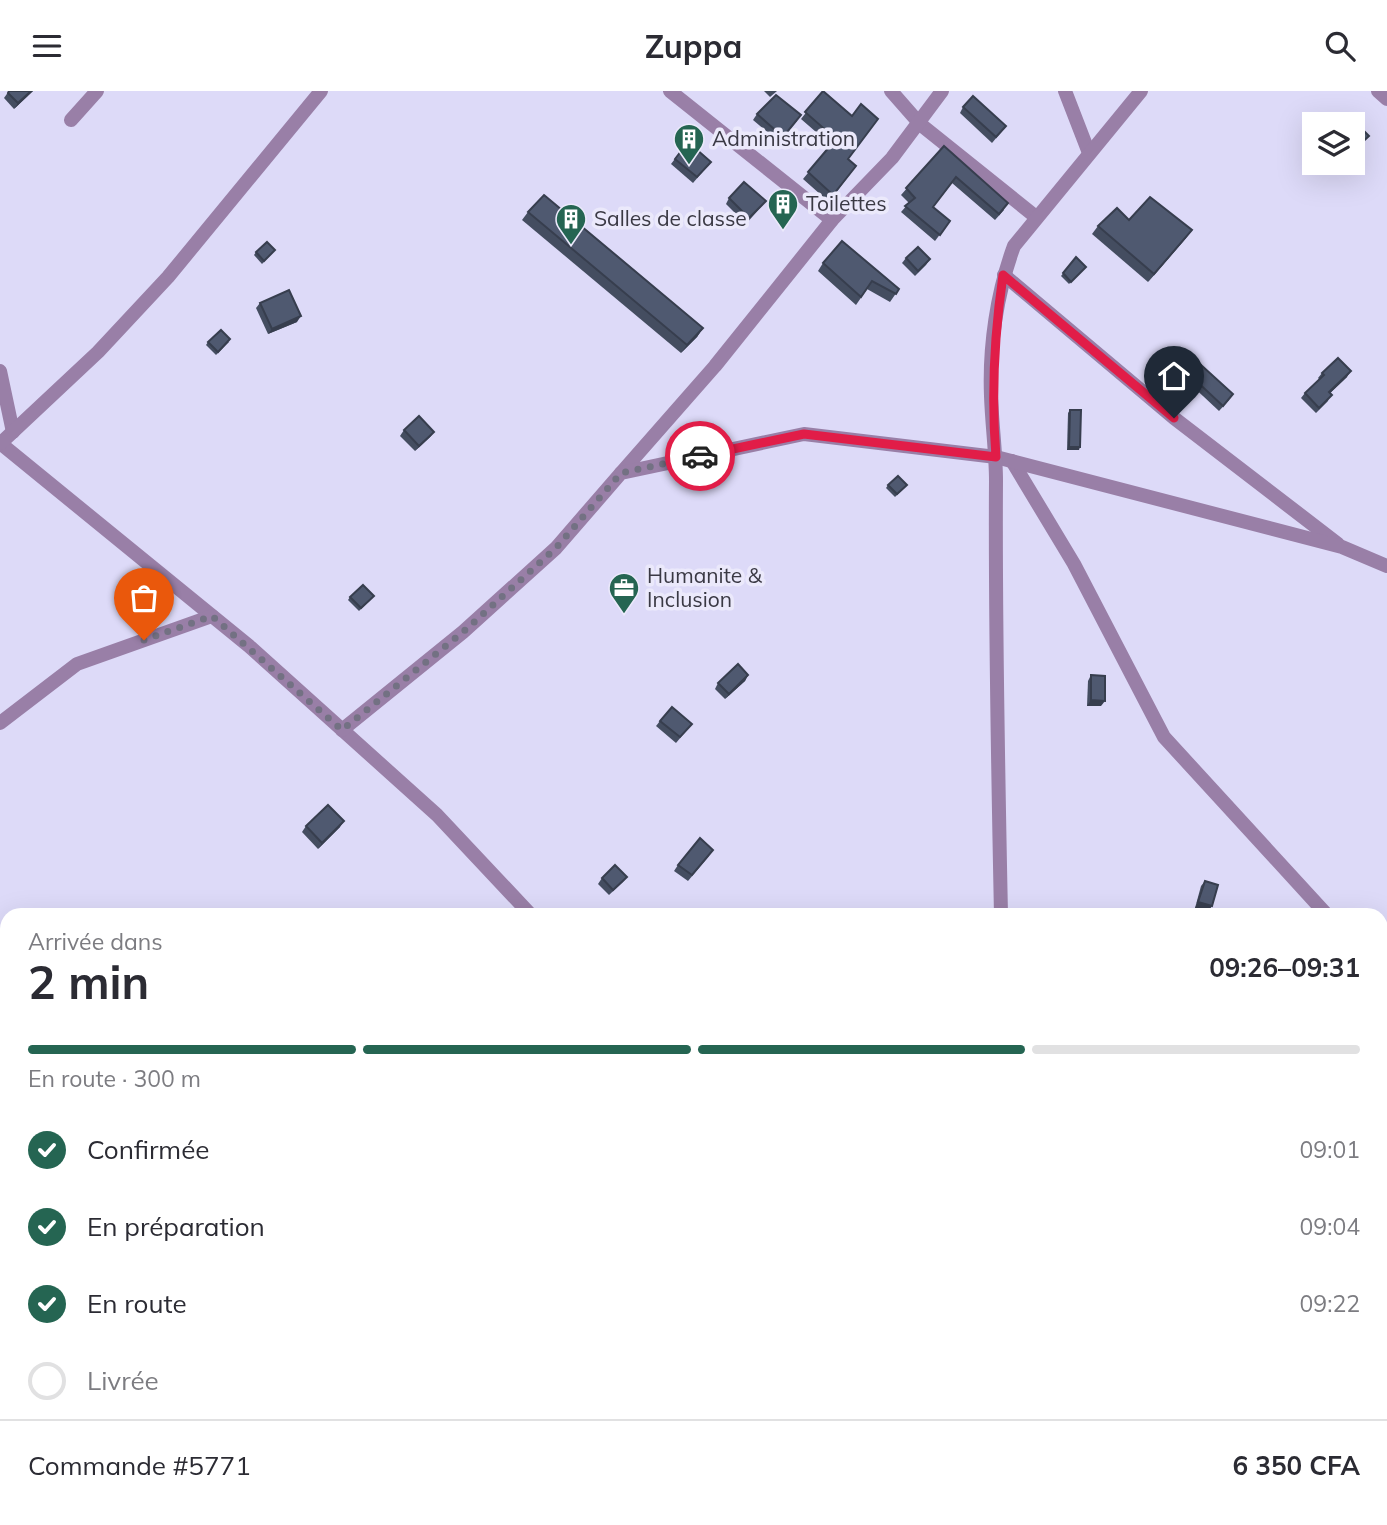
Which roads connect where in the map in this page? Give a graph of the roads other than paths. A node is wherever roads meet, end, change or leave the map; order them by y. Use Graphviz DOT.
graph roads {
  1 [pos="97,91"];
  2 [pos="321,91"];
  3 [pos="670,91"];
  4 [pos="891,91"];
  5 [pos="942,91"];
  6 [pos="1065,91"];
  7 [pos="1141,91"];
  8 [pos="1378,91"];
  9 [pos="1387,99"];
  10 [pos="71,120"];
  11 [pos="920,124"];
  12 [pos="1089,153"];
  13 [pos="1036,217"];
  14 [pos="832,220"];
  15 [pos="1003,275"];
  16 [pos="0,371"];
  17 [pos="13,432"];
  18 [pos="0,443"];
  19 [pos="996,457"];
  20 [pos="1012,461"];
  21 [pos="621,473"];
  22 [pos="1342,547"];
  23 [pos="1387,566"];
  24 [pos="212,616"];
  25 [pos="0,723"];
  26 [pos="342,730"];
  27 [pos="524,908"];
  28 [pos="1001,908"];
  29 [pos="1319,908"];
  1 -- 10 [label="street"];
  2 -- 17 [label="street"];
  3 -- 14 [label="street"];
  4 -- 11 [label="street"];
  5 -- 11 [label="street"];
  6 -- 12 [label="street"];
  7 -- 12 [label="street"];
  8 -- 9 [label="street"];
  11 -- 13 [label="street"];
  11 -- 14 [label="street"];
  12 -- 13 [label="street"];
  13 -- 15 [label="street"];
  14 -- 21 [label="street"];
  15 -- 19 [label="street"];
  15 -- 22 [label="street"];
  16 -- 17 [label="street"];
  17 -- 18 [label="street"];
  18 -- 24 [label="street"];
  19 -- 20 [label="street"];
  19 -- 21 [label="street"];
  19 -- 28 [label="street"];
  20 -- 22 [label="street"];
  20 -- 29 [label="street"];
  21 -- 26 [label="street"];
  22 -- 23 [label="street"];
  24 -- 25 [label="street"];
  24 -- 26 [label="street"];
  26 -- 27 [label="street"];
}
